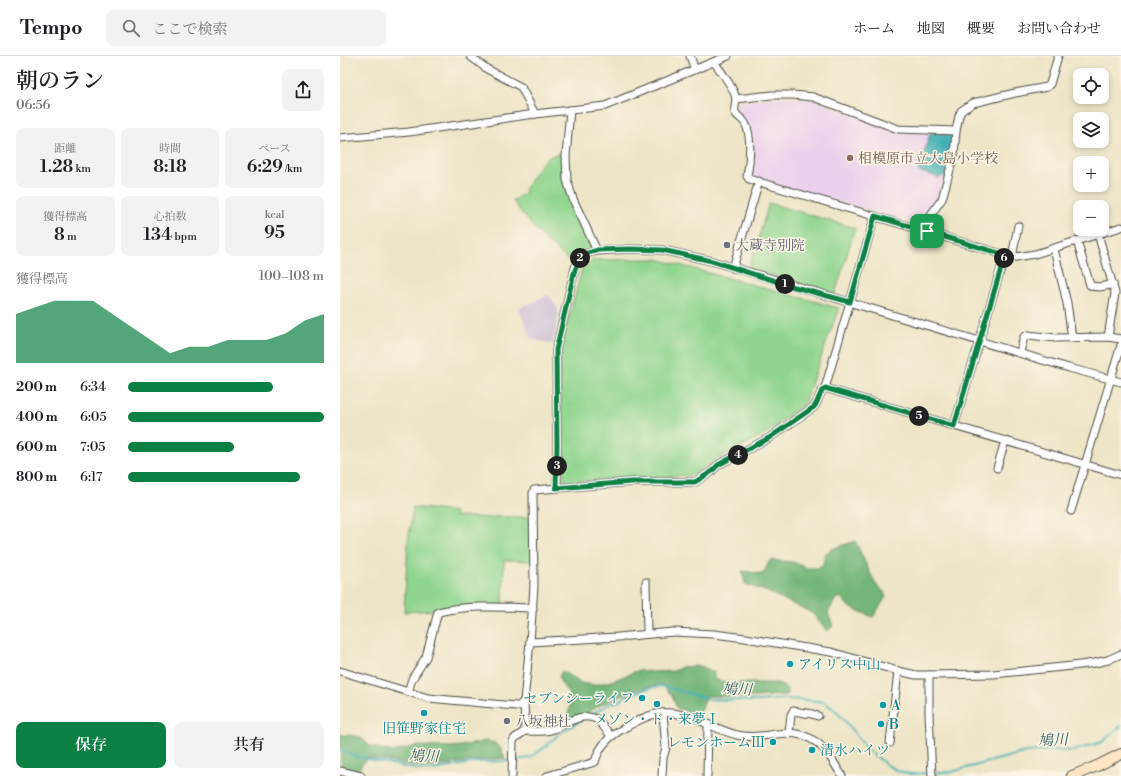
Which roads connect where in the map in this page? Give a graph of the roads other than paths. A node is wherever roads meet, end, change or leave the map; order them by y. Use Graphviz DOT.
graph roads {
  1 [pos="470,56"];
  2 [pos="690,56"];
  3 [pos="728,56"];
  4 [pos="1058,56"];
  5 [pos="714,62"];
  6 [pos="695,70"];
  7 [pos="736,99"];
  8 [pos="570,110"];
  9 [pos="535,114"];
  10 [pos="956,131"];
  11 [pos="340,138"];
  12 [pos="759,181"];
  13 [pos="875,216"];
  14 [pos="1018,226"];
  15 [pos="1121,226"];
  16 [pos="1109,230"];
  17 [pos="927,231"];
  18 [pos="1092,236"];
  19 [pos="1099,236"];
  20 [pos="1077,241"];
  21 [pos="1054,248"];
  22 [pos="598,250"];
  23 [pos="1009,256"];
  24 [pos="733,268"];
  25 [pos="1113,284"];
  26 [pos="850,302"];
  27 [pos="1108,337"];
  28 [pos="1072,338"];
  29 [pos="1121,339"];
  30 [pos="979,340"];
  31 [pos="1121,345"];
  32 [pos="1020,352"];
  33 [pos="1110,379"];
  34 [pos="1121,382"];
  35 [pos="825,388"];
  36 [pos="954,426"];
  37 [pos="1004,441"];
  38 [pos="1085,465"];
  39 [pos="997,468"];
  40 [pos="1121,475"];
  41 [pos="556,488"];
  42 [pos="1071,511"];
  43 [pos="646,582"];
  44 [pos="533,608"];
  45 [pos="647,634"];
  46 [pos="530,642"];
  47 [pos="1121,654"];
  48 [pos="340,671"];
  49 [pos="898,671"];
  50 [pos="929,675"];
  51 [pos="408,692"];
  52 [pos="524,701"];
  53 [pos="663,712"];
  54 [pos="818,716"];
  55 [pos="708,725"];
  56 [pos="525,731"];
  57 [pos="789,733"];
  58 [pos="611,736"];
  59 [pos="890,743"];
  60 [pos="1121,754"];
  61 [pos="340,770"];
  62 [pos="361,776"];
  63 [pos="512,776"];
  64 [pos="547,776"];
  65 [pos="662,776"];
  66 [pos="707,776"];
  67 [pos="842,776"];
  68 [pos="932,776"];
  69 [pos="1072,776"];
  1 -- 9 [label="street"];
  2 -- 6 [label="street"];
  3 -- 5 [label="street"];
  4 -- 10 [label="street"];
  5 -- 6 [label="street"];
  5 -- 7 [label="street"];
  6 -- 8 [label="street"];
  7 -- 10 [label="street"];
  7 -- 12 [label="street"];
  8 -- 9 [label="street"];
  8 -- 22 [label="street"];
  9 -- 11 [label="street"];
  10 -- 17 [label="street"];
  12 -- 13 [label="street"];
  12 -- 24 [label="street"];
  13 -- 17 [label="street"];
  13 -- 26 [label="street"];
  14 -- 23 [label="street"];
  15 -- 16 [label="street"];
  17 -- 23 [label="street"];
  18 -- 20 [label="street"];
  19 -- 25 [label="street"];
  20 -- 21 [label="street"];
  20 -- 25 [label="street"];
  21 -- 23 [label="street"];
  21 -- 28 [label="street"];
  22 -- 24 [label="street"];
  22 -- 41 [label="street"];
  23 -- 30 [label="street"];
  24 -- 26 [label="street"];
  25 -- 27 [label="street"];
  26 -- 30 [label="street"];
  26 -- 35 [label="street"];
  27 -- 28 [label="street"];
  27 -- 29 [label="street"];
  28 -- 32 [label="street"];
  30 -- 32 [label="street"];
  30 -- 36 [label="street"];
  31 -- 33 [label="street"];
  32 -- 33 [label="street"];
  33 -- 34 [label="street"];
  33 -- 38 [label="street"];
  35 -- 36 [label="street"];
  35 -- 41 [label="street"];
  36 -- 37 [label="street"];
  37 -- 38 [label="street"];
  37 -- 39 [label="street"];
  38 -- 40 [label="street"];
  38 -- 42 [label="street"];
  41 -- 44 [label="street"];
  43 -- 45 [label="street"];
  44 -- 46 [label="street"];
  44 -- 51 [label="street"];
  45 -- 46 [label="street"];
  45 -- 49 [label="street"];
  46 -- 52 [label="street"];
  47 -- 50 [label="street"];
  48 -- 51 [label="street"];
  49 -- 50 [label="street"];
  49 -- 59 [label="street"];
  50 -- 68 [label="street"];
  51 -- 52 [label="street"];
  52 -- 56 [label="street"];
  53 -- 55 [label="street"];
  53 -- 58 [label="street"];
  53 -- 65 [label="street"];
  54 -- 57 [label="street"];
  55 -- 57 [label="street"];
  55 -- 66 [label="street"];
  56 -- 58 [label="street"];
  56 -- 63 [label="street"];
  57 -- 67 [label="street"];
  58 -- 64 [label="street"];
  60 -- 69 [label="main road"];
  61 -- 62 [label="street"];
}
